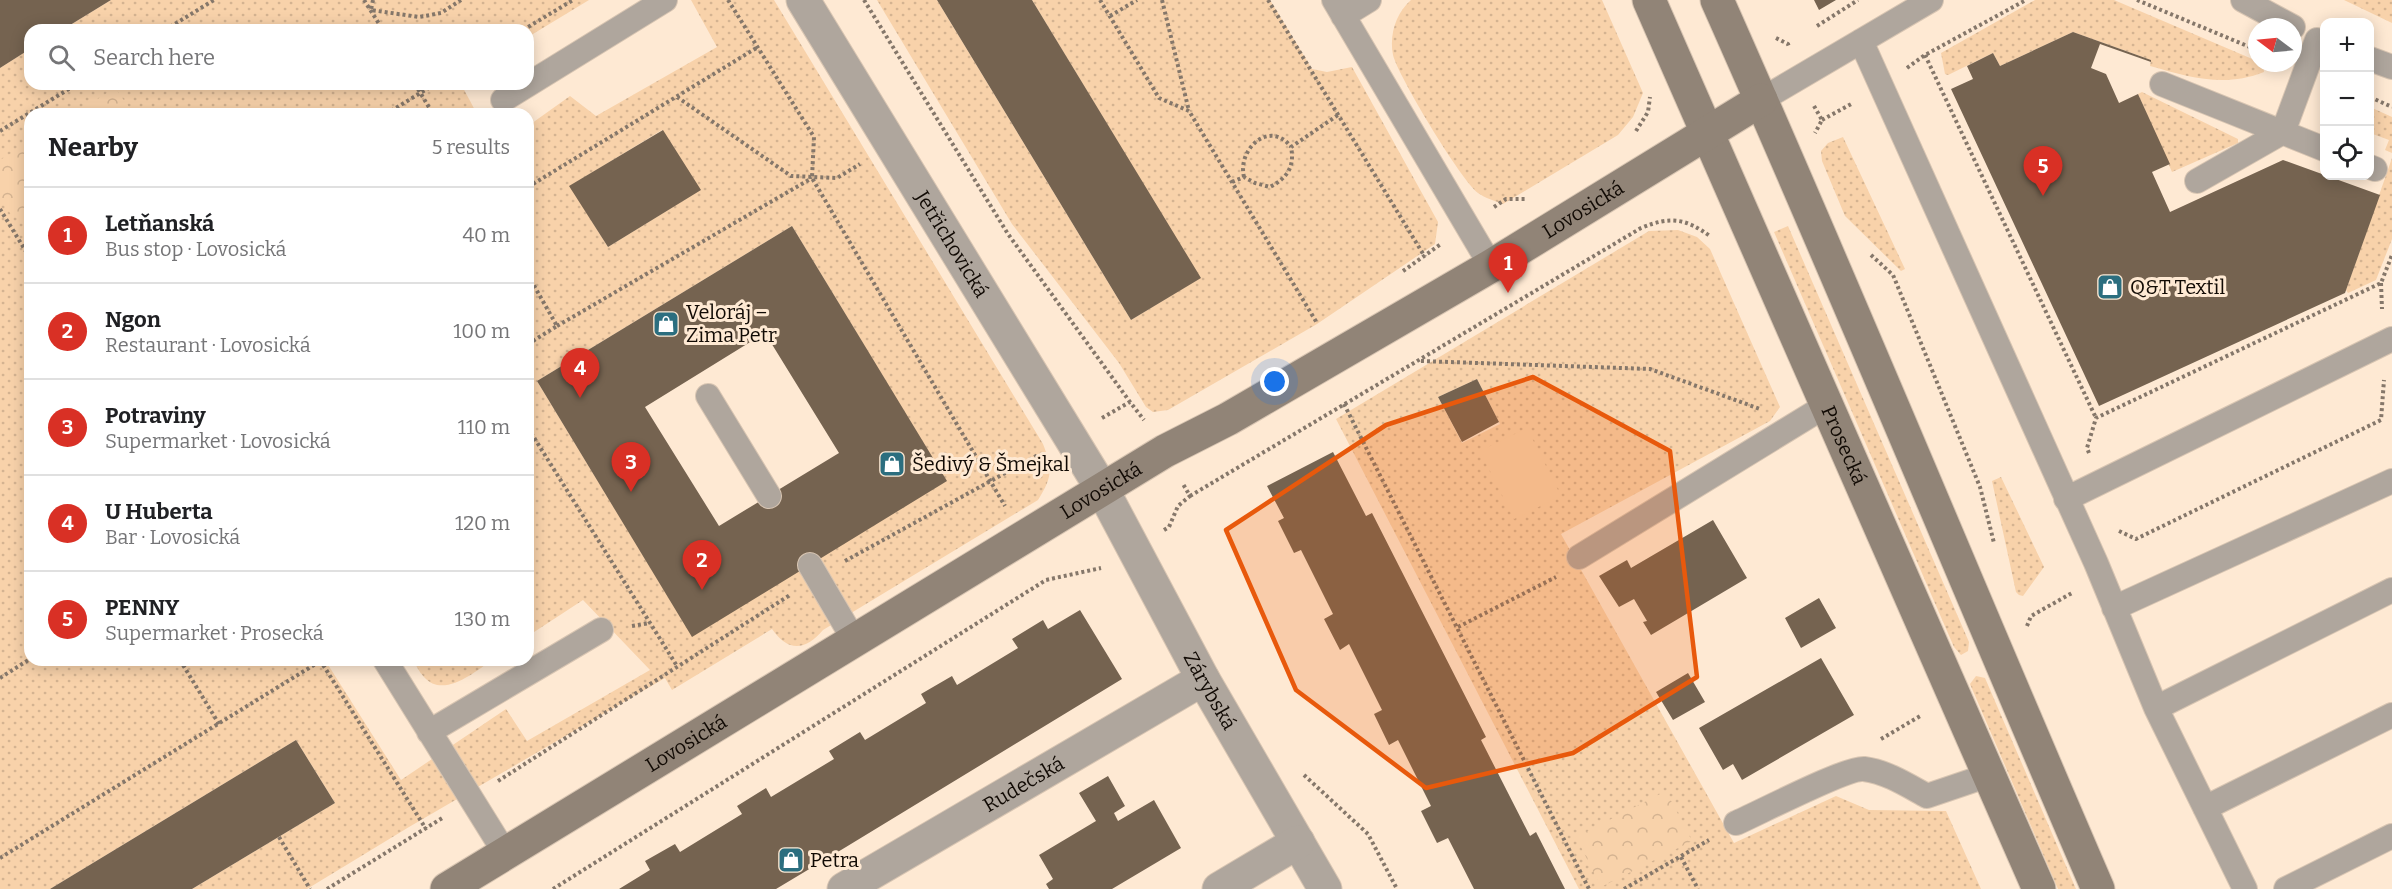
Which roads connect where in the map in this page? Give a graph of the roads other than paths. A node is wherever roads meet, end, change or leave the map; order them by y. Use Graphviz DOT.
graph roads {
  1 [pos="665,0"];
  2 [pos="802,0"];
  3 [pos="1369,0"];
  4 [pos="1650,0"];
  5 [pos="1717,0"];
  6 [pos="1931,0"];
  7 [pos="2243,0"];
  8 [pos="1339,8"];
  9 [pos="2276,18"];
  10 [pos="2302,32"];
  11 [pos="2320,40"];
  12 [pos="1861,41"];
  13 [pos="2320,43"];
  14 [pos="2374,60"];
  15 [pos="2392,67"];
  16 [pos="534,81"];
  17 [pos="2162,84"];
  18 [pos="519,90"];
  19 [pos="503,100"];
  20 [pos="1761,100"];
  21 [pos="2283,132"];
  22 [pos="1707,134"];
  23 [pos="2320,147"];
  24 [pos="2197,181"];
  25 [pos="1491,266"];
  26 [pos="2388,341"];
  27 [pos="708,396"];
  28 [pos="1827,405"];
  29 [pos="2392,481"];
  30 [pos="1102,489"];
  31 [pos="769,496"];
  32 [pos="2066,499"];
  33 [pos="1579,557"];
  34 [pos="810,565"];
  35 [pos="2392,590"];
  36 [pos="2114,608"];
  37 [pos="601,630"];
  38 [pos="854,640"];
  39 [pos="389,666"];
  40 [pos="1203,679"];
  41 [pos="2156,708"];
  42 [pos="2392,715"];
  43 [pos="429,732"];
  44 [pos="1989,776"];
  45 [pos="2205,808"];
  46 [pos="1736,824"];
  47 [pos="2392,837"];
  48 [pos="1298,842"];
  49 [pos="505,854"];
  50 [pos="447,889"];
  51 [pos="844,889"];
  52 [pos="1219,889"];
  53 [pos="1325,889"];
  54 [pos="2039,889"];
  55 [pos="2098,889"];
  56 [pos="2245,889"];
  57 [pos="2286,889"];
  1 -- 16 [label="lane"];
  2 -- 30 [label="street, Jetřichovická"];
  3 -- 8 [label="lane"];
  4 -- 22 [label="main road, Prosecká"];
  5 -- 20 [label="main road"];
  6 -- 12 [label="lane"];
  7 -- 9 [label="lane"];
  8 -- 25 [label="lane"];
  10 -- 11 [label="lane"];
  12 -- 20 [label="lane"];
  12 -- 32 [label="lane"];
  13 -- 21 [label="lane"];
  14 -- 15 [label="lane"];
  17 -- 21 [label="lane"];
  18 -- 19 [label="lane"];
  20 -- 22 [label="main road, Lovosická"];
  20 -- 55 [label="main road"];
  21 -- 23 [label="lane"];
  21 -- 24 [label="lane"];
  22 -- 25 [label="main road, Lovosická"];
  22 -- 28 [label="main road, Prosecká"];
  25 -- 30 [label="main road, Lovosická"];
  26 -- 32 [label="lane"];
  27 -- 31 [label="lane"];
  28 -- 33 [label="lane"];
  28 -- 44 [label="main road, Prosecká"];
  29 -- 36 [label="lane"];
  30 -- 38 [label="main road, Lovosická"];
  30 -- 40 [label="street, Zárybská"];
  32 -- 36 [label="lane"];
  34 -- 38 [label="lane"];
  35 -- 41 [label="lane"];
  36 -- 41 [label="lane"];
  37 -- 43 [label="lane"];
  38 -- 49 [label="main road, Lovosická"];
  39 -- 43 [label="lane"];
  40 -- 48 [label="street, Zárybská"];
  40 -- 51 [label="street, Rudečská"];
  41 -- 45 [label="lane"];
  42 -- 45 [label="lane"];
  43 -- 49 [label="lane"];
  44 -- 46 [label="lane"];
  44 -- 54 [label="main road, Prosecká"];
  45 -- 56 [label="lane"];
  47 -- 57 [label="lane"];
  48 -- 52 [label="street"];
  48 -- 53 [label="street, Zárybská"];
  49 -- 50 [label="main road, Lovosická"];
}
